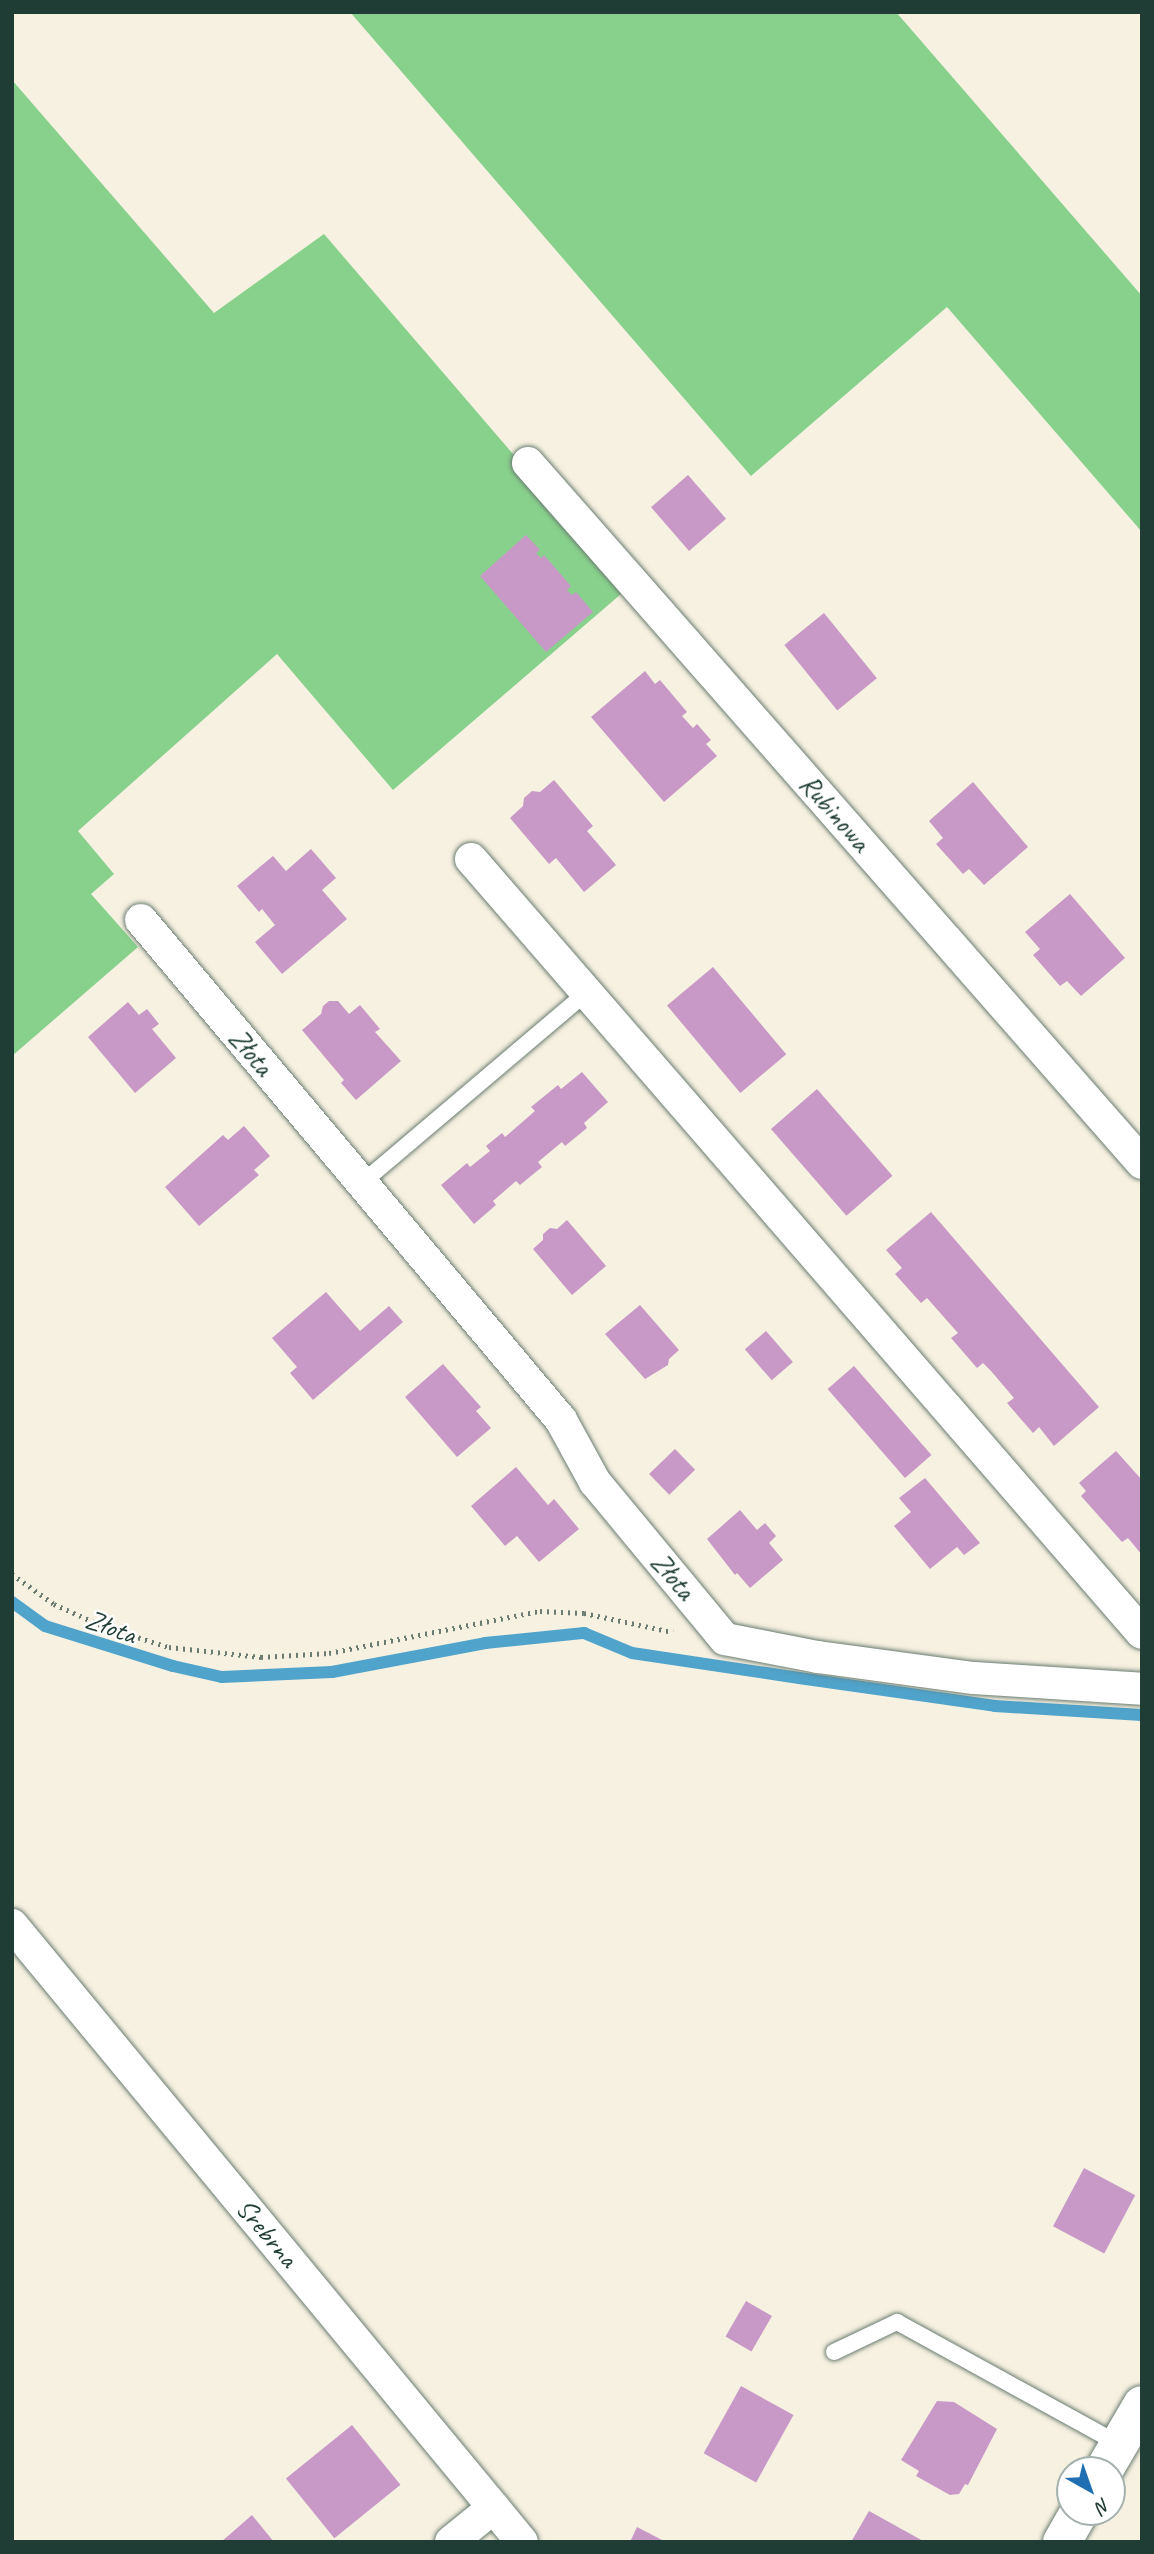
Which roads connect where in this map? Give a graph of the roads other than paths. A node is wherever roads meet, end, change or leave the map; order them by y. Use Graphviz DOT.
graph roads {
  1 [pos="528,463"];
  2 [pos="471,859"];
  3 [pos="141,920"];
  4 [pos="586,993"];
  5 [pos="1142,1163"];
  6 [pos="362,1183"];
  7 [pos="1142,1633"];
  8 [pos="1142,1689"];
  9 [pos="12,1925"];
  10 [pos="834,2352"];
  11 [pos="1142,2405"];
  12 [pos="1109,2456"];
  13 [pos="1112,2456"];
  14 [pos="494,2507"];
  15 [pos="1071,2526"];
  16 [pos="451,2542"];
  17 [pos="522,2542"];
  18 [pos="1062,2542"];
  1 -- 5 [label="street, Rubinowa"];
  2 -- 4 [label="street"];
  3 -- 6 [label="street, Złota"];
  4 -- 6 [label="lane"];
  4 -- 7 [label="street"];
  6 -- 8 [label="street, Złota"];
  9 -- 14 [label="street, Srebrna"];
  10 -- 12 [label="lane"];
  11 -- 13 [label="street"];
  14 -- 16 [label="street"];
  14 -- 17 [label="street, Srebrna"];
  15 -- 18 [label="street"];
}
